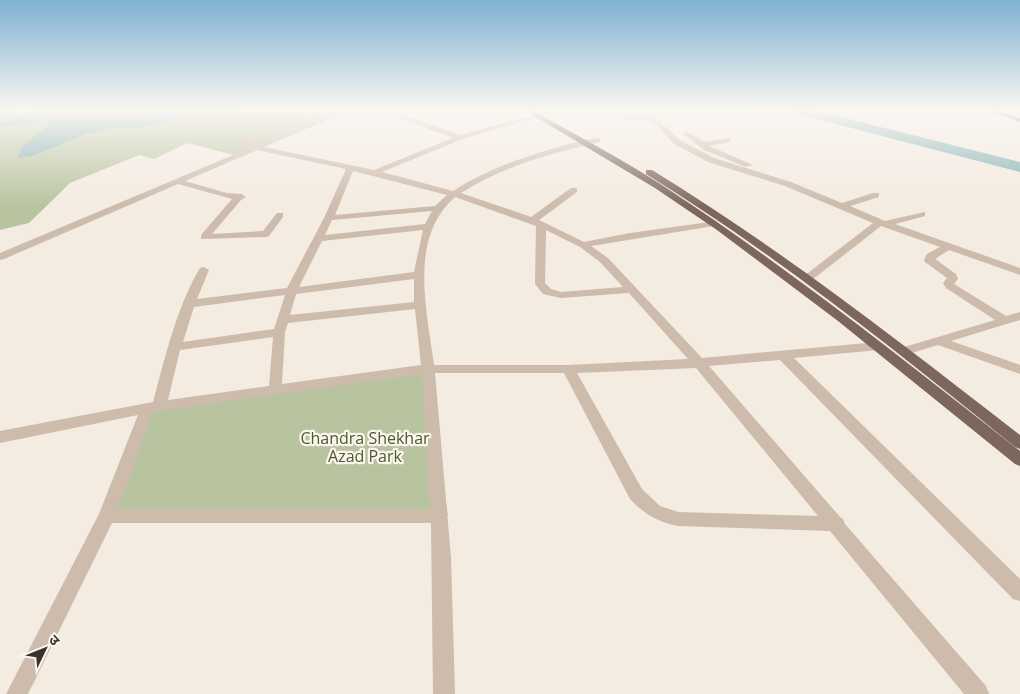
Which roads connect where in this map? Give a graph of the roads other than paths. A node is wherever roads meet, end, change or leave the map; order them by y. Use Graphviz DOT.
graph roads {
  1 [pos="246,142"];
  2 [pos="270,142"];
  3 [pos="448,142"];
  4 [pos="587,142"];
  5 [pos="594,142"];
  6 [pos="594,142"];
  7 [pos="680,142"];
  8 [pos="700,142"];
  9 [pos="716,142"];
  10 [pos="703,145"];
  11 [pos="255,149"];
  12 [pos="350,168"];
  13 [pos="376,173"];
  14 [pos="177,181"];
  15 [pos="780,181"];
  16 [pos="574,190"];
  17 [pos="455,194"];
  18 [pos="876,195"];
  19 [pos="842,206"];
  20 [pos="439,208"];
  21 [pos="922,214"];
  22 [pos="280,215"];
  23 [pos="329,218"];
  24 [pos="536,222"];
  25 [pos="714,223"];
  26 [pos="882,223"];
  27 [pos="430,226"];
  28 [pos="318,239"];
  29 [pos="583,245"];
  30 [pos="948,246"];
  31 [pos="0,257"];
  32 [pos="204,270"];
  33 [pos="1020,272"];
  34 [pos="420,275"];
  35 [pos="808,278"];
  36 [pos="292,289"];
  37 [pos="631,290"];
  38 [pos="188,304"];
  39 [pos="419,305"];
  40 [pos="1020,316"];
  41 [pos="1005,321"];
  42 [pos="281,326"];
  43 [pos="939,341"];
  44 [pos="878,346"];
  45 [pos="174,347"];
  46 [pos="905,351"];
  47 [pos="784,356"];
  48 [pos="699,363"];
  49 [pos="428,369"];
  50 [pos="568,370"];
  51 [pos="1020,370"];
  52 [pos="275,390"];
  53 [pos="154,407"];
  54 [pos="0,437"];
  55 [pos="1020,443"];
  56 [pos="1020,460"];
  57 [pos="107,516"];
  58 [pos="439,516"];
  59 [pos="836,524"];
  60 [pos="1020,592"];
  61 [pos="17,694"];
  62 [pos="444,694"];
  63 [pos="978,694"];
  1 -- 11 [label="street"];
  2 -- 11 [label="street"];
  3 -- 13 [label="street"];
  4 -- 17 [label="street"];
  5 -- 25 [label="main road"];
  6 -- 35 [label="main road"];
  7 -- 15 [label="street"];
  8 -- 10 [label="street"];
  9 -- 10 [label="street"];
  10 -- 15 [label="street"];
  11 -- 12 [label="street"];
  11 -- 14 [label="street"];
  12 -- 13 [label="street"];
  12 -- 23 [label="street"];
  13 -- 17 [label="street"];
  14 -- 22 [label="street"];
  14 -- 31 [label="street"];
  15 -- 19 [label="street"];
  16 -- 24 [label="street"];
  17 -- 20 [label="street"];
  17 -- 24 [label="street"];
  18 -- 19 [label="street"];
  19 -- 26 [label="street"];
  20 -- 23 [label="street"];
  20 -- 27 [label="street"];
  21 -- 26 [label="street"];
  23 -- 28 [label="street"];
  24 -- 29 [label="street"];
  24 -- 37 [label="street"];
  25 -- 29 [label="street"];
  25 -- 44 [label="main road"];
  26 -- 30 [label="street"];
  26 -- 35 [label="street"];
  27 -- 28 [label="street"];
  27 -- 34 [label="street"];
  28 -- 36 [label="street"];
  29 -- 37 [label="street"];
  30 -- 33 [label="street"];
  30 -- 41 [label="street"];
  32 -- 38 [label="street"];
  34 -- 36 [label="street"];
  34 -- 39 [label="street"];
  35 -- 46 [label="main road"];
  36 -- 38 [label="street"];
  36 -- 42 [label="street"];
  37 -- 48 [label="street"];
  38 -- 45 [label="street"];
  39 -- 42 [label="street"];
  39 -- 49 [label="street"];
  40 -- 41 [label="street"];
  41 -- 43 [label="street"];
  42 -- 45 [label="street"];
  42 -- 52 [label="street"];
  43 -- 46 [label="street"];
  43 -- 51 [label="street"];
  44 -- 47 [label="street"];
  44 -- 56 [label="main road"];
  45 -- 53 [label="street"];
  46 -- 55 [label="main road"];
  47 -- 48 [label="street"];
  47 -- 60 [label="street"];
  48 -- 50 [label="street"];
  48 -- 59 [label="street"];
  49 -- 50 [label="street"];
  49 -- 52 [label="street"];
  49 -- 58 [label="street"];
  50 -- 59 [label="street"];
  52 -- 53 [label="street"];
  53 -- 54 [label="street"];
  53 -- 57 [label="street"];
  57 -- 58 [label="street"];
  57 -- 61 [label="street"];
  58 -- 62 [label="street"];
  59 -- 63 [label="street"];
}
